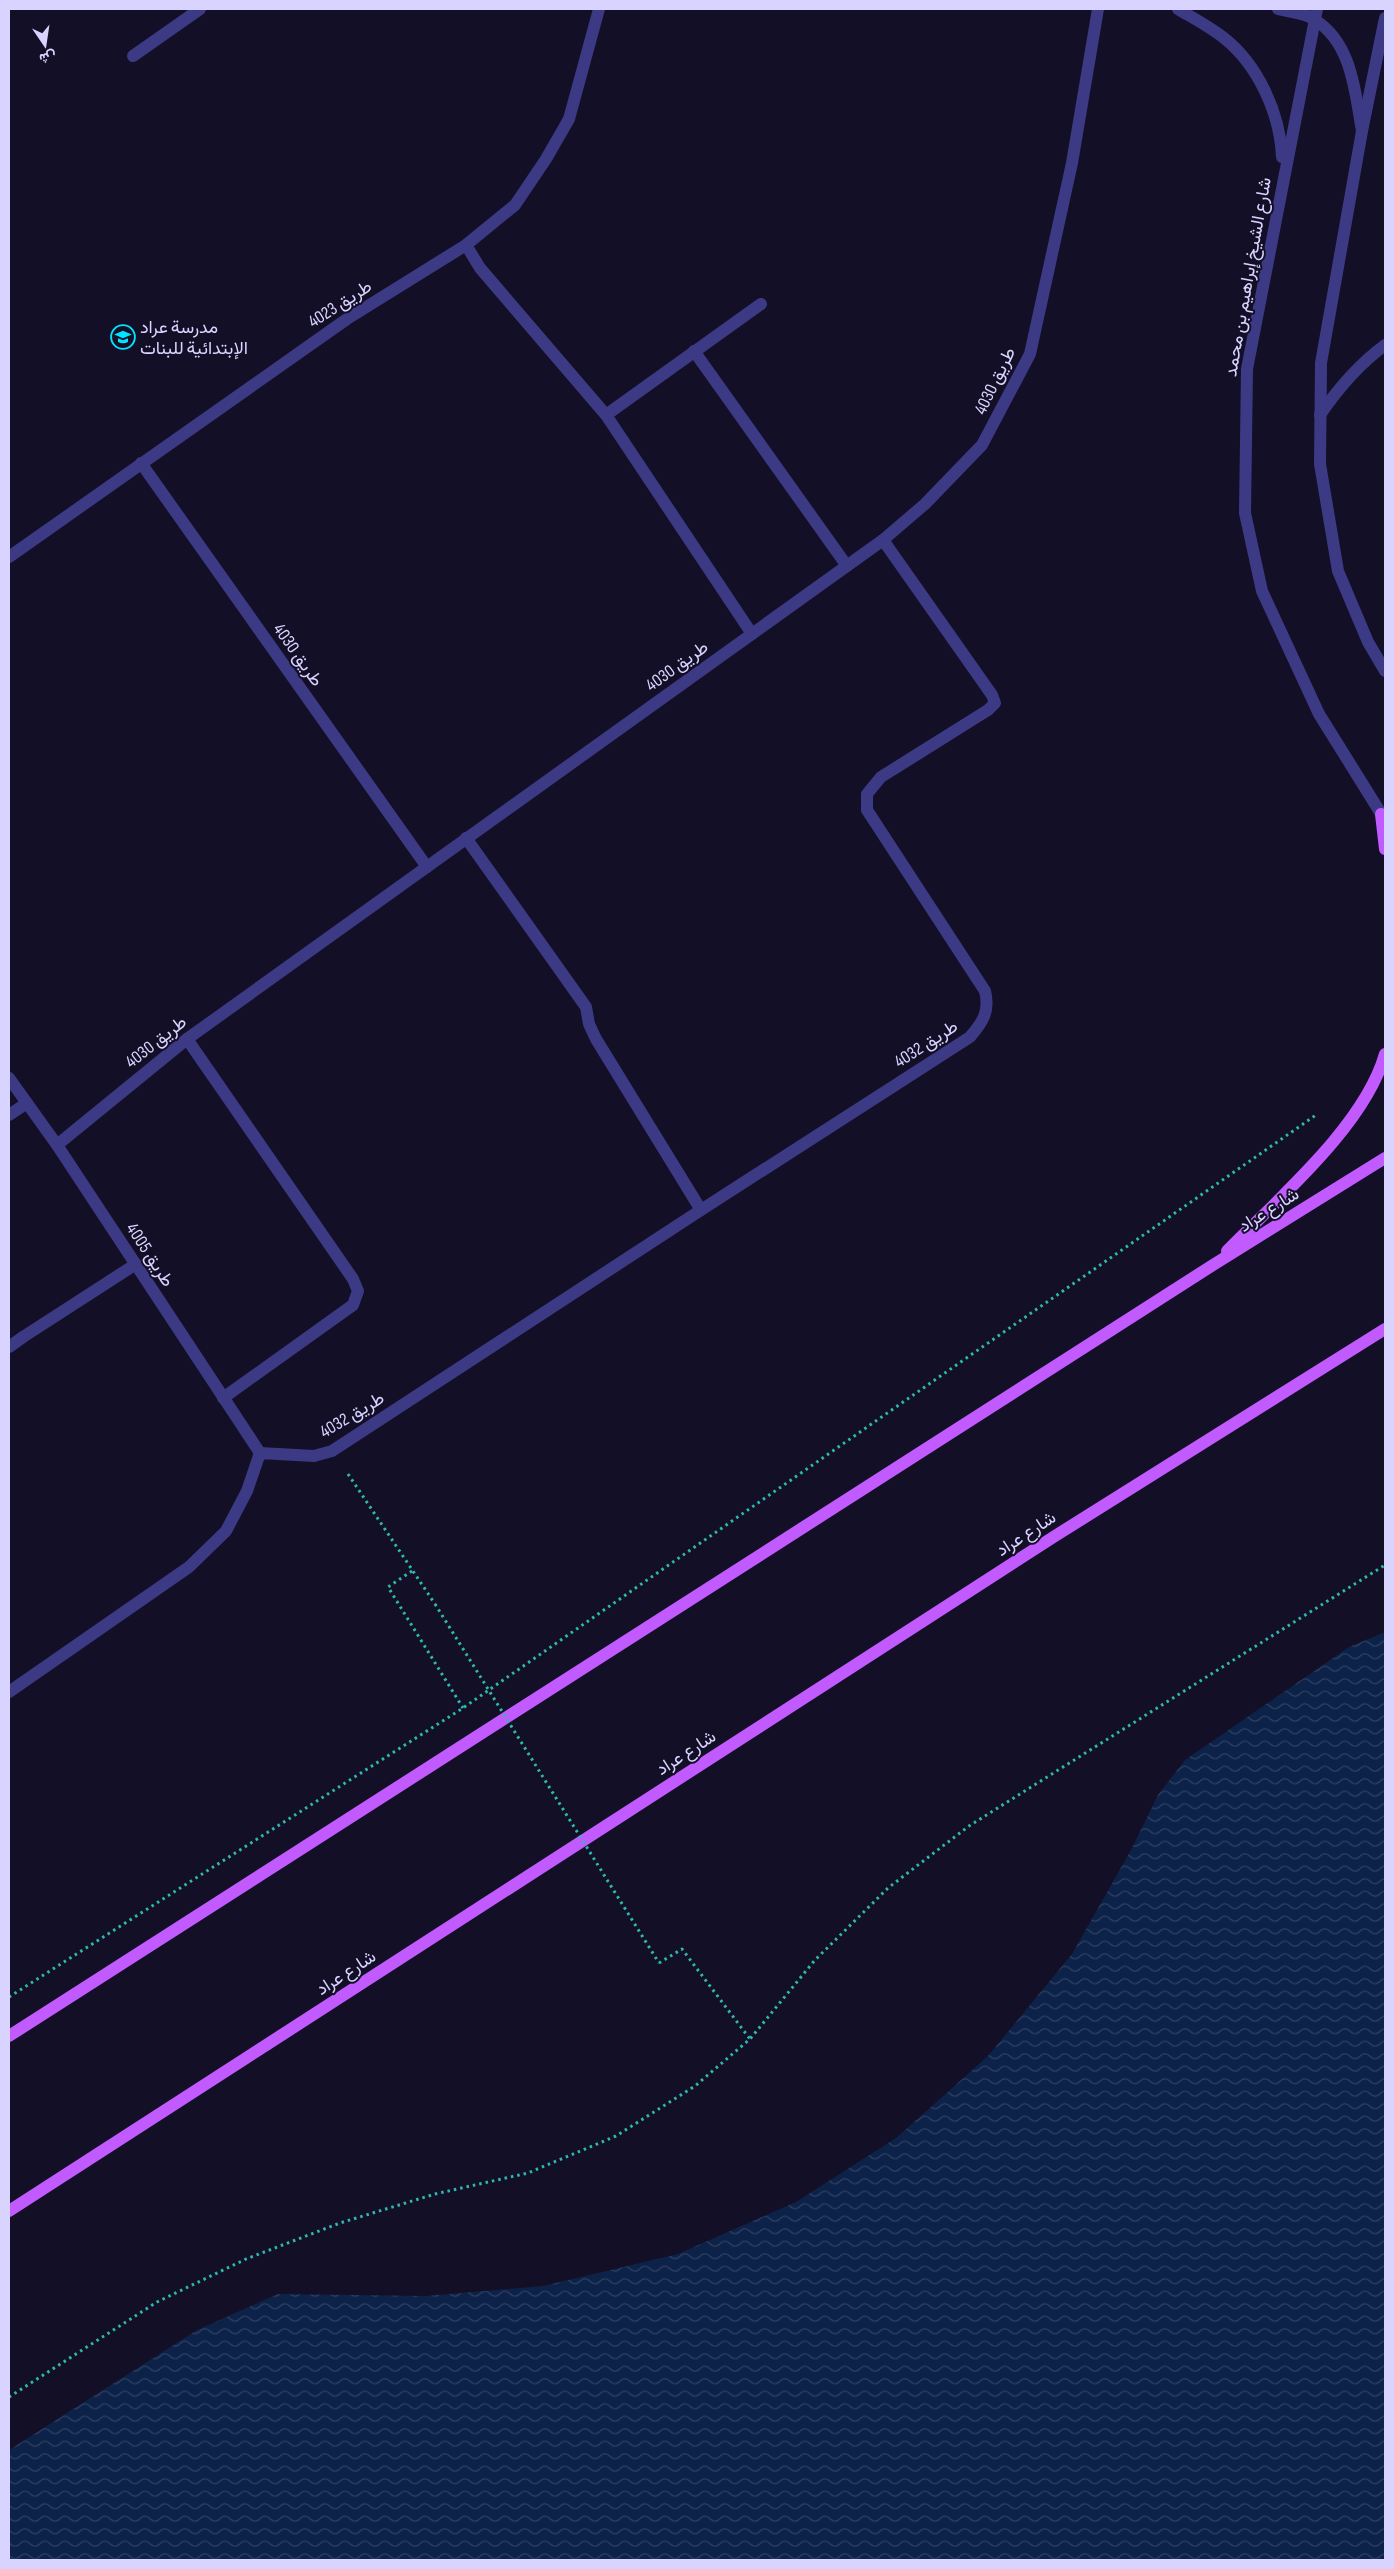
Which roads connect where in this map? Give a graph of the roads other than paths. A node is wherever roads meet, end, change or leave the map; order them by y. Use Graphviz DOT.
graph roads {
  1 [pos="200,9"];
  2 [pos="599,9"];
  3 [pos="1098,9"];
  4 [pos="1178,9"];
  5 [pos="1278,9"];
  6 [pos="1316,14"];
  7 [pos="1385,18"];
  8 [pos="133,56"];
  9 [pos="1362,131"];
  10 [pos="1283,175"];
  11 [pos="466,246"];
  12 [pos="761,304"];
  13 [pos="1385,345"];
  14 [pos="694,351"];
  15 [pos="606,415"];
  16 [pos="1320,415"];
  17 [pos="141,463"];
  18 [pos="883,540"];
  19 [pos="9,557"];
  20 [pos="847,566"];
  21 [pos="752,634"];
  22 [pos="1385,671"];
  23 [pos="1383,817"];
  24 [pos="466,838"];
  25 [pos="1385,849"];
  26 [pos="427,867"];
  27 [pos="187,1039"];
  28 [pos="1385,1054"];
  29 [pos="9,1078"];
  30 [pos="27,1103"];
  31 [pos="9,1115"];
  32 [pos="57,1145"];
  33 [pos="1385,1158"];
  34 [pos="701,1210"];
  35 [pos="136,1264"];
  36 [pos="1214,1264"];
  37 [pos="1385,1329"];
  38 [pos="9,1347"];
  39 [pos="223,1398"];
  40 [pos="260,1453"];
  41 [pos="9,1692"];
  42 [pos="9,2036"];
  43 [pos="9,2211"];
  1 -- 8 [label="street"];
  2 -- 11 [label="street, طريق 4023"];
  3 -- 18 [label="street, طريق 4030"];
  4 -- 10 [label="street"];
  5 -- 6 [label="street"];
  6 -- 9 [label="street"];
  6 -- 10 [label="street, شارع الشيخ إبراهيم بن محمد"];
  7 -- 9 [label="street"];
  9 -- 16 [label="street"];
  10 -- 23 [label="street, شارع الشيخ إبراهيم بن محمد"];
  11 -- 15 [label="street"];
  11 -- 17 [label="street, طريق 4023"];
  12 -- 14 [label="street"];
  13 -- 16 [label="street"];
  14 -- 15 [label="street"];
  14 -- 20 [label="street"];
  15 -- 21 [label="street"];
  16 -- 22 [label="street"];
  17 -- 19 [label="street, طريق 4023"];
  17 -- 26 [label="street, طريق 4030"];
  18 -- 20 [label="street, طريق 4030"];
  18 -- 34 [label="street, طريق 4032"];
  20 -- 21 [label="street, طريق 4030"];
  21 -- 24 [label="street, طريق 4030"];
  23 -- 25 [label="main road"];
  24 -- 26 [label="street, طريق 4030"];
  24 -- 34 [label="street"];
  26 -- 27 [label="street, طريق 4030"];
  27 -- 32 [label="street, طريق 4030"];
  27 -- 39 [label="street"];
  28 -- 36 [label="main road"];
  29 -- 30 [label="street, طريق 4005"];
  30 -- 31 [label="street"];
  30 -- 32 [label="street, طريق 4005"];
  32 -- 35 [label="street, طريق 4005"];
  33 -- 36 [label="main road, شارع عراد"];
  34 -- 40 [label="street, طريق 4032"];
  35 -- 38 [label="street"];
  35 -- 39 [label="street, طريق 4005"];
  36 -- 42 [label="main road, شارع عراد"];
  37 -- 43 [label="main road, شارع عراد"];
  39 -- 40 [label="street, طريق 4005"];
  40 -- 41 [label="street"];
}
